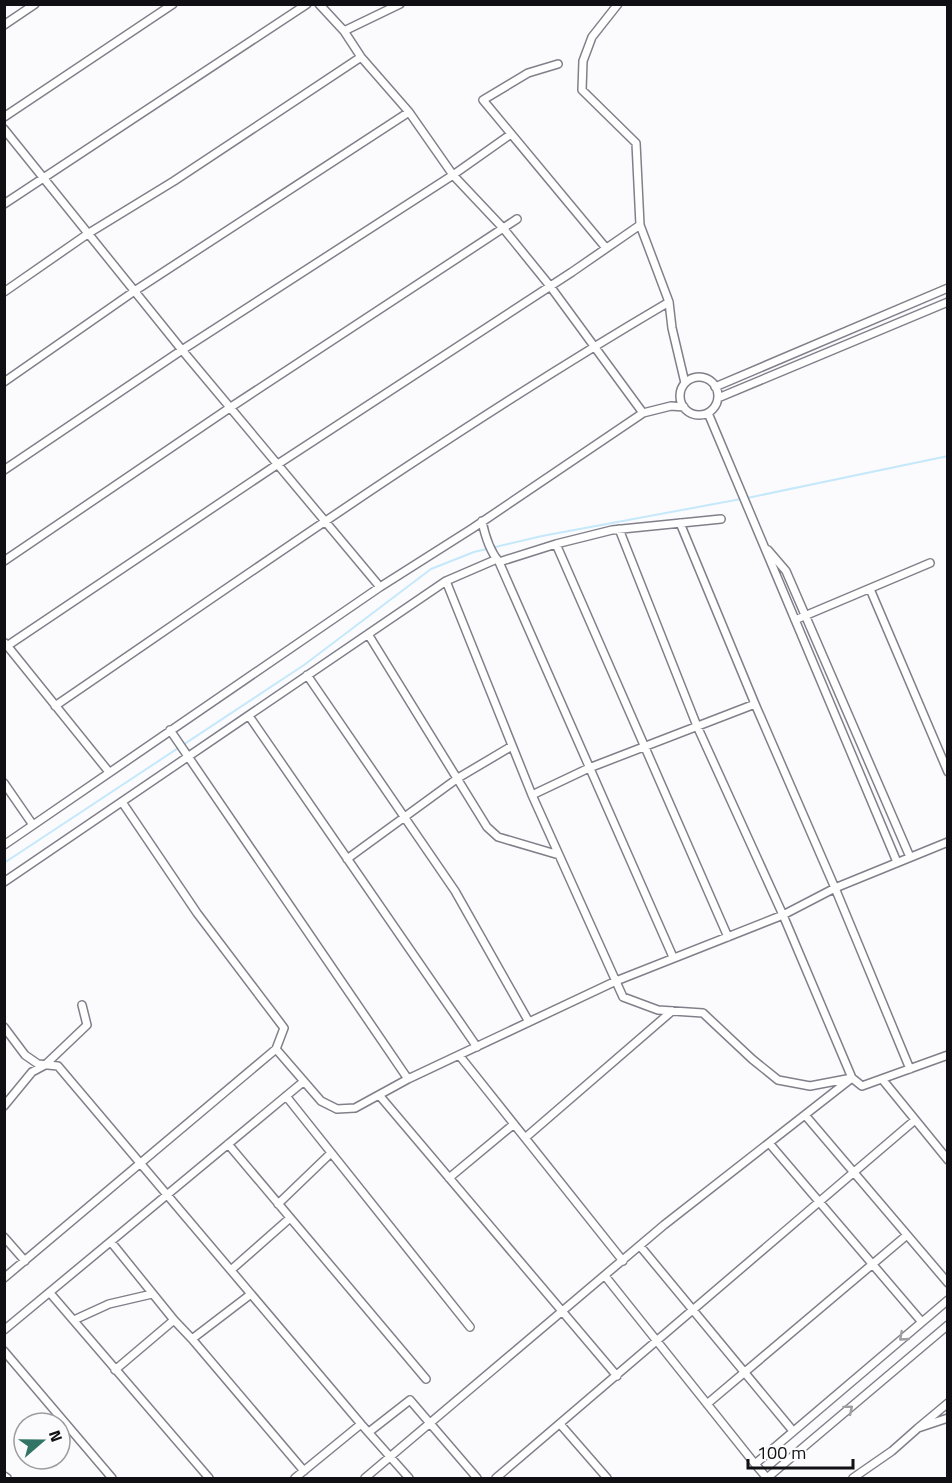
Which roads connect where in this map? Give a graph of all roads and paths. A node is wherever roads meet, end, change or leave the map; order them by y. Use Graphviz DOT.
graph roads {
  1 [pos="36,4"];
  2 [pos="173,4"];
  3 [pos="307,4"];
  4 [pos="319,4"];
  5 [pos="400,4"];
  6 [pos="618,4"];
  7 [pos="4,25"];
  8 [pos="344,31"];
  9 [pos="361,57"];
  10 [pos="558,64"];
  11 [pos="409,112"];
  12 [pos="4,117"];
  13 [pos="4,129"];
  14 [pos="511,134"];
  15 [pos="453,175"];
  16 [pos="44,178"];
  17 [pos="4,204"];
  18 [pos="517,219"];
  19 [pos="640,225"];
  20 [pos="503,228"];
  21 [pos="89,233"];
  22 [pos="606,248"];
  23 [pos="550,286"];
  24 [pos="948,288"];
  25 [pos="136,290"];
  26 [pos="4,292"];
  27 [pos="669,302"];
  28 [pos="948,302"];
  29 [pos="593,347"];
  30 [pos="182,350"];
  31 [pos="4,382"];
  32 [pos="685,383"];
  33 [pos="716,387"];
  34 [pos="718,398"];
  35 [pos="231,407"];
  36 [pos="684,407"];
  37 [pos="643,413"];
  38 [pos="708,413"];
  39 [pos="278,464"];
  40 [pos="4,470"];
  41 [pos="721,519"];
  42 [pos="482,521"];
  43 [pos="325,522"];
  44 [pos="680,523"];
  45 [pos="619,529"];
  46 [pos="556,544"];
  47 [pos="764,545"];
  48 [pos="496,558"];
  49 [pos="4,561"];
  50 [pos="930,563"];
  51 [pos="446,581"];
  52 [pos="380,587"];
  53 [pos="870,589"];
  54 [pos="806,616"];
  55 [pos="795,620"];
  56 [pos="368,634"];
  57 [pos="6,644"];
  58 [pos="307,675"];
  59 [pos="755,704"];
  60 [pos="55,706"];
  61 [pos="249,716"];
  62 [pos="697,726"];
  63 [pos="170,730"];
  64 [pos="512,746"];
  65 [pos="646,746"];
  66 [pos="187,756"];
  67 [pos="589,768"];
  68 [pos="109,772"];
  69 [pos="948,772"];
  70 [pos="458,778"];
  71 [pos="4,783"];
  72 [pos="532,795"];
  73 [pos="122,802"];
  74 [pos="405,815"];
  75 [pos="33,825"];
  76 [pos="948,842"];
  77 [pos="4,845"];
  78 [pos="559,855"];
  79 [pos="910,857"];
  80 [pos="347,859"];
  81 [pos="897,862"];
  82 [pos="4,882"];
  83 [pos="835,888"];
  84 [pos="783,915"];
  85 [pos="728,937"];
  86 [pos="673,957"];
  87 [pos="616,981"];
  88 [pos="82,1005"];
  89 [pos="672,1011"];
  90 [pos="529,1022"];
  91 [pos="4,1027"];
  92 [pos="477,1047"];
  93 [pos="276,1049"];
  94 [pos="459,1055"];
  95 [pos="948,1055"];
  96 [pos="45,1065"];
  97 [pos="910,1069"];
  98 [pos="852,1078"];
  99 [pos="882,1079"];
  100 [pos="408,1080"];
  101 [pos="303,1082"];
  102 [pos="379,1095"];
  103 [pos="286,1096"];
  104 [pos="4,1106"];
  105 [pos="805,1116"];
  106 [pos="915,1120"];
  107 [pos="514,1124"];
  108 [pos="525,1138"];
  109 [pos="769,1143"];
  110 [pos="228,1144"];
  111 [pos="332,1153"];
  112 [pos="948,1160"];
  113 [pos="141,1163"];
  114 [pos="854,1173"];
  115 [pos="449,1178"];
  116 [pos="168,1194"];
  117 [pos="820,1202"];
  118 [pos="278,1204"];
  119 [pos="290,1218"];
  120 [pos="907,1236"];
  121 [pos="4,1238"];
  122 [pos="111,1242"];
  123 [pos="640,1246"];
  124 [pos="25,1261"];
  125 [pos="623,1261"];
  126 [pos="873,1264"];
  127 [pos="231,1270"];
  128 [pos="605,1276"];
  129 [pos="4,1278"];
  130 [pos="948,1283"];
  131 [pos="50,1293"];
  132 [pos="152,1294"];
  133 [pos="251,1294"];
  134 [pos="948,1300"];
  135 [pos="693,1310"];
  136 [pos="563,1312"];
  137 [pos="74,1320"];
  138 [pos="174,1320"];
  139 [pos="921,1321"];
  140 [pos="948,1325"];
  141 [pos="470,1327"];
  142 [pos="4,1330"];
  143 [pos="192,1339"];
  144 [pos="657,1341"];
  145 [pos="4,1351"];
  146 [pos="115,1370"];
  147 [pos="745,1373"];
  148 [pos="617,1376"];
  149 [pos="426,1379"];
  150 [pos="948,1402"];
  151 [pos="708,1404"];
  152 [pos="948,1418"];
  153 [pos="431,1423"];
  154 [pos="361,1424"];
  155 [pos="560,1424"];
  156 [pos="918,1428"];
  157 [pos="793,1431"];
  158 [pos="369,1432"];
  159 [pos="391,1456"];
  160 [pos="755,1464"];
  161 [pos="304,1471"];
  162 [pos="505,1471"];
  163 [pos="767,1478"];
  164 [pos="112,1479"];
  165 [pos="209,1479"];
  166 [pos="295,1479"];
  167 [pos="365,1479"];
  168 [pos="410,1479"];
  169 [pos="477,1479"];
  170 [pos="496,1479"];
  171 [pos="511,1479"];
  172 [pos="607,1479"];
  173 [pos="853,1479"];
  1 -- 7 [label="street"];
  2 -- 12 [label="street"];
  3 -- 16 [label="street"];
  4 -- 8 [label="street"];
  5 -- 8 [label="street"];
  6 -- 19 [label="street"];
  8 -- 9 [label="street"];
  9 -- 11 [label="street"];
  9 -- 21 [label="street"];
  10 -- 14 [label="street"];
  11 -- 15 [label="street"];
  11 -- 25 [label="street"];
  13 -- 16 [label="street"];
  14 -- 15 [label="street"];
  14 -- 22 [label="street"];
  15 -- 20 [label="street"];
  15 -- 30 [label="street"];
  16 -- 17 [label="street"];
  16 -- 21 [label="street"];
  18 -- 20 [label="street"];
  19 -- 22 [label="street"];
  19 -- 27 [label="street"];
  20 -- 23 [label="street"];
  20 -- 35 [label="street"];
  21 -- 25 [label="street"];
  21 -- 26 [label="street"];
  22 -- 23 [label="street"];
  23 -- 29 [label="street"];
  23 -- 39 [label="street"];
  24 -- 33 [label="street"];
  25 -- 30 [label="street"];
  25 -- 31 [label="street"];
  27 -- 29 [label="street"];
  27 -- 32 [label="street"];
  28 -- 34 [label="street"];
  29 -- 37 [label="street"];
  29 -- 43 [label="street"];
  30 -- 35 [label="street"];
  30 -- 40 [label="street"];
  32 -- 33 [label="street"];
  32 -- 36 [label="street"];
  33 -- 34 [label="street"];
  34 -- 38 [label="street"];
  35 -- 39 [label="street"];
  35 -- 49 [label="street"];
  36 -- 37 [label="street"];
  36 -- 38 [label="street"];
  37 -- 42 [label="street"];
  38 -- 47 [label="street"];
  39 -- 43 [label="street"];
  39 -- 57 [label="street"];
  41 -- 44 [label="street"];
  42 -- 48 [label="street"];
  42 -- 52 [label="street"];
  43 -- 52 [label="street"];
  43 -- 60 [label="street"];
  44 -- 45 [label="street"];
  44 -- 59 [label="street"];
  45 -- 46 [label="street"];
  45 -- 62 [label="street"];
  46 -- 48 [label="street"];
  46 -- 65 [label="street"];
  47 -- 54 [label="street"];
  47 -- 55 [label="street"];
  48 -- 51 [label="street"];
  48 -- 67 [label="street"];
  50 -- 53 [label="street"];
  51 -- 56 [label="street"];
  51 -- 64 [label="street"];
  52 -- 63 [label="street"];
  53 -- 54 [label="street"];
  53 -- 69 [label="street"];
  54 -- 55 [label="street"];
  54 -- 79 [label="street"];
  55 -- 81 [label="street"];
  56 -- 58 [label="street"];
  56 -- 70 [label="street"];
  57 -- 60 [label="street"];
  58 -- 61 [label="street"];
  58 -- 74 [label="street"];
  59 -- 62 [label="street"];
  59 -- 83 [label="street"];
  60 -- 68 [label="street"];
  61 -- 66 [label="street"];
  61 -- 80 [label="street"];
  62 -- 65 [label="street"];
  62 -- 84 [label="street"];
  63 -- 66 [label="street"];
  63 -- 68 [label="street"];
  64 -- 70 [label="street"];
  64 -- 72 [label="street"];
  65 -- 67 [label="street"];
  65 -- 85 [label="street"];
  66 -- 73 [label="street"];
  66 -- 100 [label="street"];
  67 -- 72 [label="street"];
  67 -- 86 [label="street"];
  68 -- 75 [label="street"];
  70 -- 74 [label="street"];
  70 -- 78 [label="street"];
  71 -- 75 [label="street"];
  72 -- 78 [label="street"];
  73 -- 82 [label="street"];
  73 -- 93 [label="street"];
  74 -- 80 [label="street"];
  74 -- 90 [label="street"];
  75 -- 77 [label="street"];
  76 -- 79 [label="street"];
  78 -- 87 [label="street"];
  79 -- 81 [label="street"];
  80 -- 92 [label="street"];
  81 -- 83 [label="street"];
  83 -- 84 [label="street"];
  83 -- 97 [label="street"];
  84 -- 85 [label="street"];
  84 -- 98 [label="street"];
  85 -- 86 [label="street"];
  86 -- 87 [label="street"];
  87 -- 89 [label="street"];
  87 -- 90 [label="street"];
  88 -- 96 [label="street"];
  89 -- 98 [label="street"];
  89 -- 108 [label="street"];
  90 -- 92 [label="street"];
  91 -- 96 [label="street"];
  92 -- 94 [label="street"];
  93 -- 101 [label="street"];
  93 -- 113 [label="street"];
  94 -- 100 [label="street"];
  94 -- 107 [label="street"];
  95 -- 97 [label="street"];
  96 -- 104 [label="street"];
  96 -- 113 [label="street"];
  97 -- 99 [label="street"];
  98 -- 99 [label="street"];
  98 -- 105 [label="street"];
  99 -- 106 [label="street"];
  100 -- 102 [label="street"];
  101 -- 102 [label="street"];
  101 -- 103 [label="street"];
  102 -- 115 [label="street"];
  103 -- 110 [label="street"];
  103 -- 111 [label="street"];
  105 -- 109 [label="street"];
  105 -- 114 [label="street"];
  106 -- 112 [label="street"];
  106 -- 114 [label="street"];
  107 -- 108 [label="street"];
  107 -- 115 [label="street"];
  108 -- 125 [label="street"];
  109 -- 117 [label="street"];
  109 -- 123 [label="street"];
  110 -- 116 [label="street"];
  110 -- 118 [label="street"];
  111 -- 118 [label="street"];
  111 -- 141 [label="street"];
  113 -- 116 [label="street"];
  113 -- 124 [label="street"];
  114 -- 117 [label="street"];
  114 -- 120 [label="street"];
  115 -- 136 [label="street"];
  116 -- 122 [label="street"];
  116 -- 127 [label="street"];
  117 -- 126 [label="street"];
  117 -- 135 [label="street"];
  118 -- 119 [label="street"];
  119 -- 127 [label="street"];
  119 -- 149 [label="street"];
  120 -- 126 [label="street"];
  120 -- 130 [label="street"];
  121 -- 124 [label="street"];
  122 -- 131 [label="street"];
  122 -- 132 [label="street"];
  123 -- 125 [label="street"];
  123 -- 135 [label="street"];
  124 -- 129 [label="street"];
  125 -- 128 [label="street"];
  126 -- 139 [label="street"];
  126 -- 147 [label="street"];
  127 -- 133 [label="street"];
  128 -- 136 [label="street"];
  128 -- 144 [label="street"];
  131 -- 137 [label="street"];
  131 -- 142 [label="street"];
  132 -- 137 [label="street"];
  132 -- 138 [label="street"];
  133 -- 143 [label="street"];
  133 -- 154 [label="street"];
  134 -- 139 [label="street"];
  135 -- 144 [label="street"];
  135 -- 147 [label="street"];
  136 -- 148 [label="street"];
  136 -- 153 [label="street"];
  137 -- 146 [label="street"];
  138 -- 143 [label="street"];
  138 -- 146 [label="street"];
  139 -- 157 [label="street, one-way"];
  163 -- 140 [label="street, one-way"];
  143 -- 161 [label="street"];
  144 -- 148 [label="street"];
  144 -- 151 [label="street"];
  145 -- 164 [label="street"];
  146 -- 165 [label="street"];
  147 -- 151 [label="street"];
  147 -- 157 [label="street"];
  148 -- 155 [label="street"];
  150 -- 156 [label="street"];
  151 -- 160 [label="street"];
  152 -- 156 [label="street"];
  153 -- 158 [label="street"];
  153 -- 159 [label="street"];
  153 -- 169 [label="street"];
  154 -- 158 [label="street"];
  154 -- 161 [label="street"];
  155 -- 162 [label="street"];
  155 -- 172 [label="street"];
  156 -- 173 [label="street"];
  157 -- 160 [label="street"];
  158 -- 159 [label="street"];
  159 -- 167 [label="street"];
  159 -- 168 [label="street"];
  160 -- 163 [label="street"];
  161 -- 166 [label="street"];
  162 -- 170 [label="street"];
  162 -- 171 [label="street"];
}
